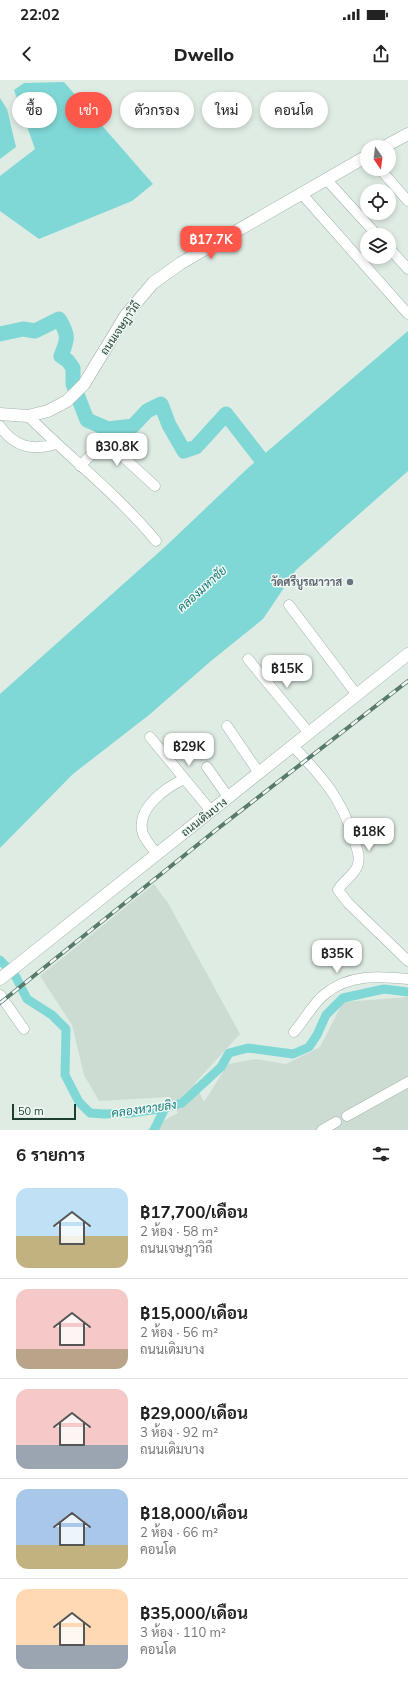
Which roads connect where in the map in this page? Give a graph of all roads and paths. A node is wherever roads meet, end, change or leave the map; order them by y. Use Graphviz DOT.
graph roads {
  1 [pos="408,134"];
  2 [pos="396,140"];
  3 [pos="360,160"];
  4 [pos="386,176"];
  5 [pos="326,179"];
  6 [pos="301,193"];
  7 [pos="408,202"];
  8 [pos="371,228"];
  9 [pos="396,256"];
  10 [pos="408,269"];
  11 [pos="408,314"];
  12 [pos="0,414"];
  13 [pos="28,416"];
  14 [pos="0,426"];
  15 [pos="56,444"];
  16 [pos="80,466"];
  17 [pos="155,486"];
  18 [pos="156,541"];
  19 [pos="290,605"];
  20 [pos="408,654"];
  21 [pos="248,659"];
  22 [pos="357,695"];
  23 [pos="227,726"];
  24 [pos="309,733"];
  25 [pos="150,737"];
  26 [pos="293,746"];
  27 [pos="207,767"];
  28 [pos="259,773"];
  29 [pos="184,779"];
  30 [pos="228,797"];
  31 [pos="210,811"];
  32 [pos="157,854"];
  33 [pos="408,961"];
  34 [pos="2,978"];
  35 [pos="408,979"];
  36 [pos="0,995"];
  37 [pos="24,1029"];
  38 [pos="294,1032"];
  39 [pos="408,1082"];
  40 [pos="346,1116"];
  41 [pos="336,1122"];
  42 [pos="322,1130"];
  1 -- 2 [label="street"];
  3 -- 5 [label="street, ถนนเจษฎาวิถี"];
  4 -- 7 [label="street"];
  5 -- 6 [label="street, ถนนเจษฎาวิถี"];
  5 -- 8 [label="street"];
  6 -- 11 [label="street"];
  6 -- 13 [label="street, ถนนเจษฎาวิถี"];
  9 -- 10 [label="street"];
  12 -- 13 [label="street, ถนนเจษฎาวิถี"];
  13 -- 15 [label="street"];
  14 -- 15 [label="street"];
  15 -- 16 [label="street"];
  16 -- 17 [label="street"];
  16 -- 18 [label="street"];
  19 -- 22 [label="street"];
  20 -- 22 [label="street, ถนนเดิมบาง"];
  21 -- 24 [label="street"];
  22 -- 24 [label="street, ถนนเดิมบาง"];
  23 -- 28 [label="street"];
  24 -- 26 [label="street, ถนนเดิมบาง"];
  25 -- 29 [label="street"];
  26 -- 28 [label="street, ถนนเดิมบาง"];
  26 -- 33 [label="street"];
  27 -- 30 [label="street"];
  28 -- 30 [label="street, ถนนเดิมบาง"];
  29 -- 31 [label="street"];
  29 -- 32 [label="street"];
  30 -- 31 [label="street, ถนนเดิมบาง"];
  31 -- 32 [label="street, ถนนเดิมบาง"];
  32 -- 34 [label="street, ถนนเดิมบาง"];
  35 -- 38 [label="street"];
  36 -- 37 [label="street"];
  39 -- 40 [label="street"];
  41 -- 42 [label="street"];
}
